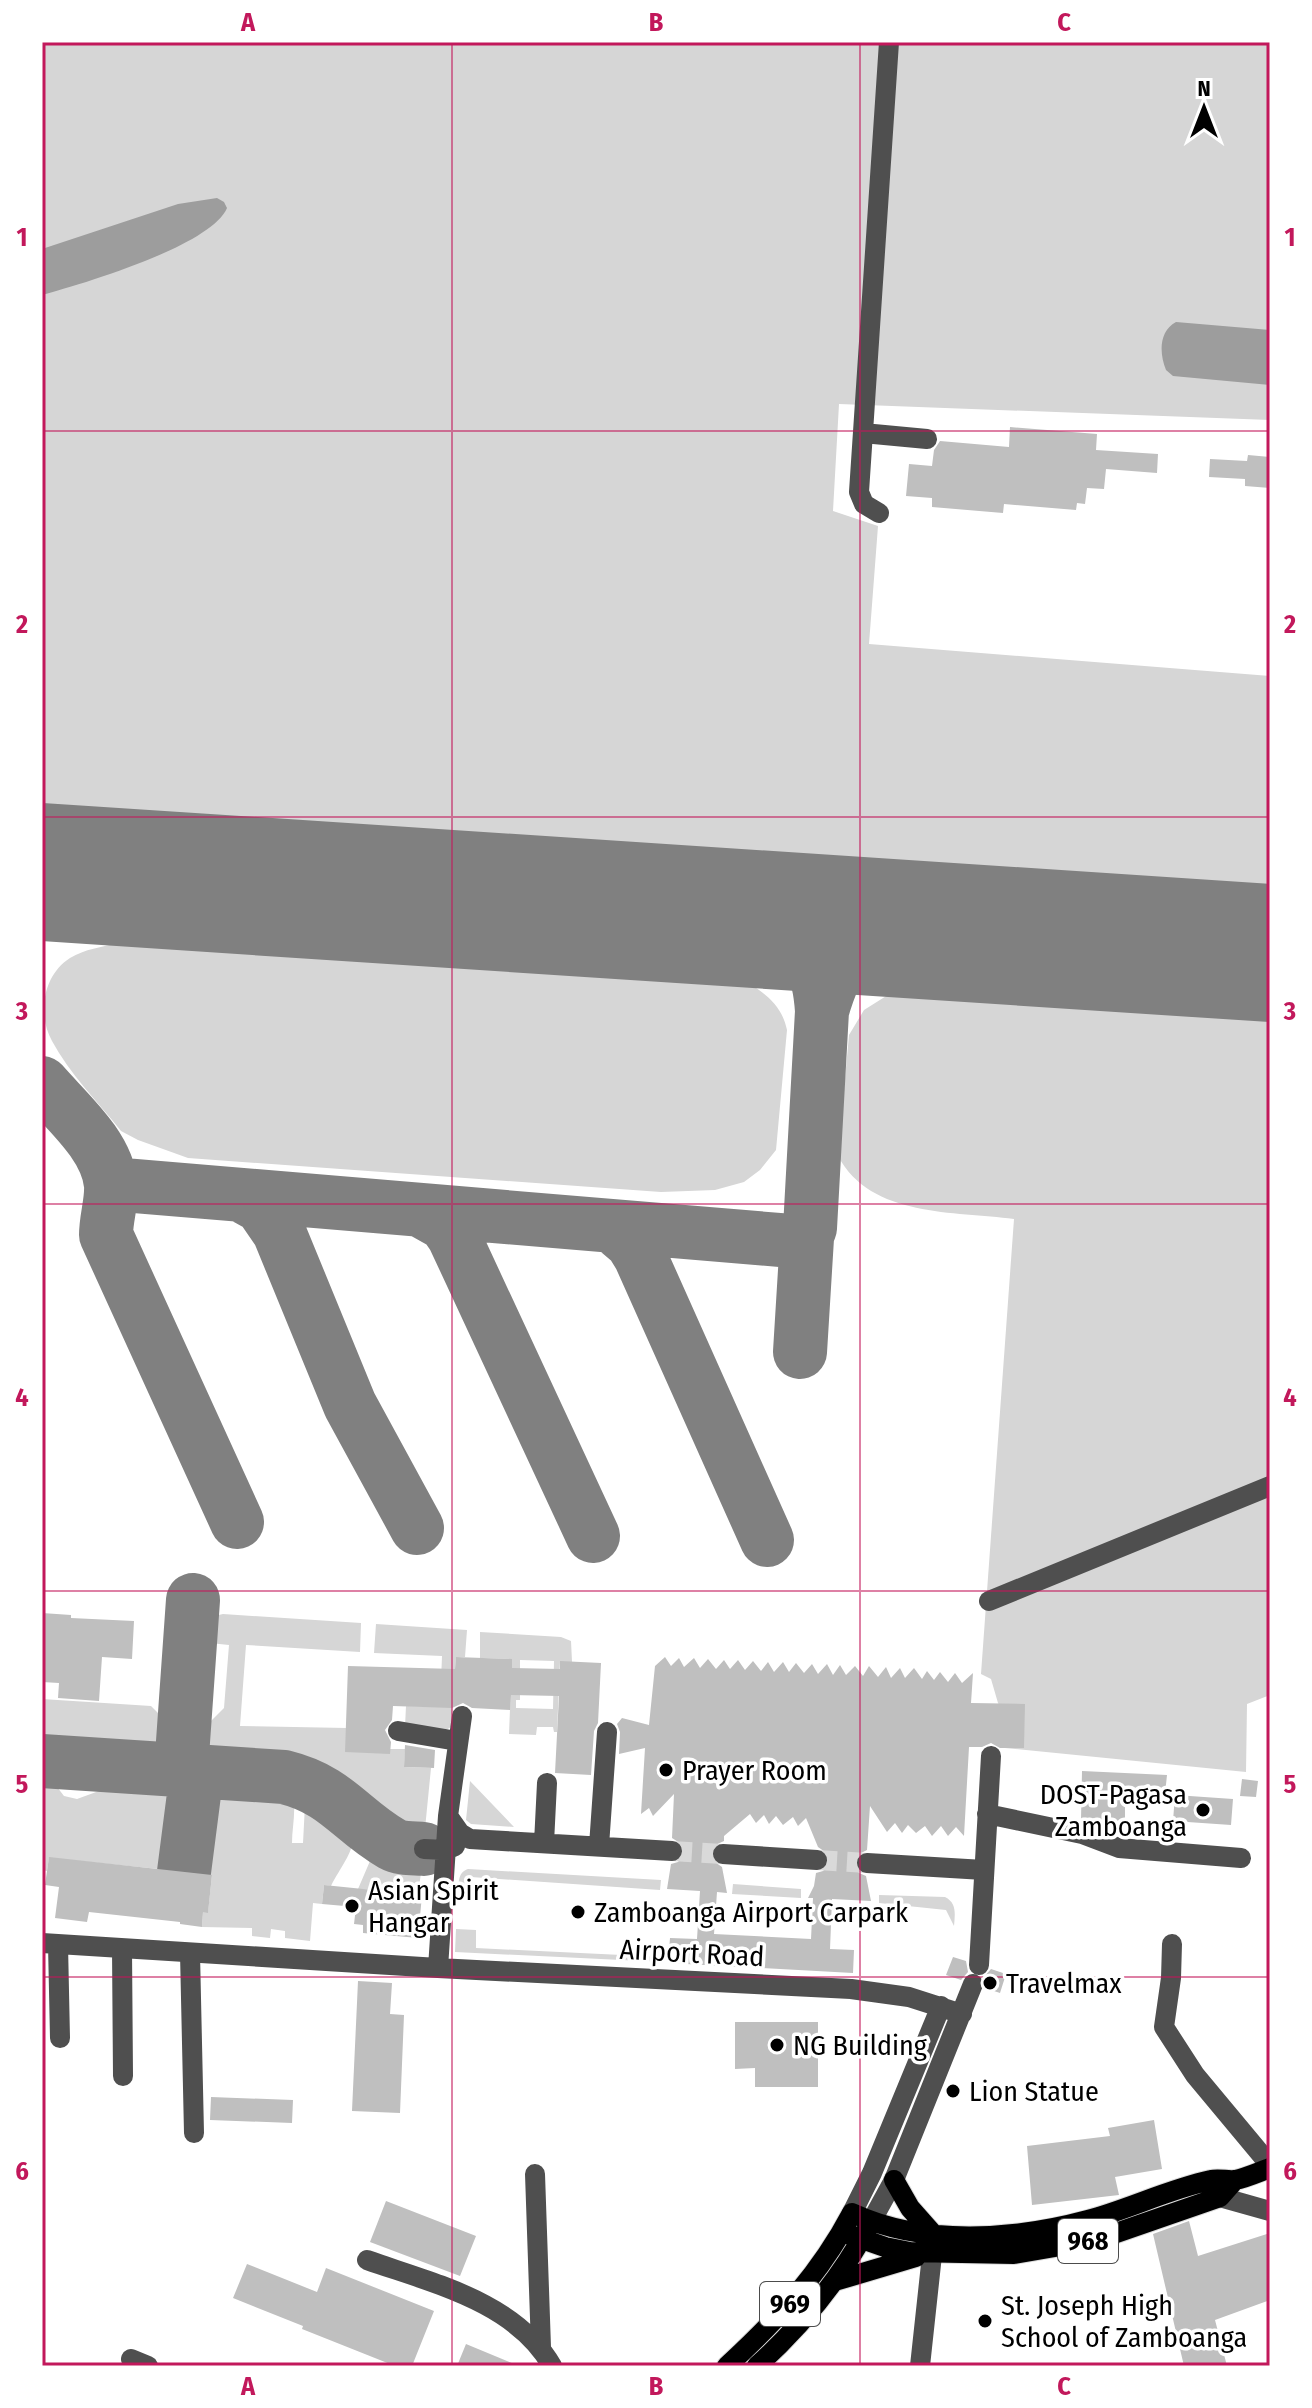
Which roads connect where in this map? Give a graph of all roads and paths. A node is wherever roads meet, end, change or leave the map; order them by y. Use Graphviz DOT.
graph roads {
  1 [pos="889,42"];
  2 [pos="863,433"];
  3 [pos="927,439"];
  4 [pos="879,513"];
  5 [pos="1270,1486"];
  6 [pos="989,1601"];
  7 [pos="462,1716"];
  8 [pos="398,1731"];
  9 [pos="607,1732"];
  10 [pos="457,1741"];
  11 [pos="991,1756"];
  12 [pos="547,1783"];
  13 [pos="987,1814"];
  14 [pos="448,1816"];
  15 [pos="470,1839"];
  16 [pos="544,1843"];
  17 [pos="599,1846"];
  18 [pos="424,1849"];
  19 [pos="446,1850"];
  20 [pos="672,1851"];
  21 [pos="723,1854"];
  22 [pos="1241,1858"];
  23 [pos="817,1860"];
  24 [pos="867,1863"];
  25 [pos="984,1870"];
  26 [pos="50,1943"];
  27 [pos="1172,1944"];
  28 [pos="122,1949"];
  29 [pos="190,1953"];
  30 [pos="438,1968"];
  31 [pos="941,2006"];
  32 [pos="962,2014"];
  33 [pos="60,2038"];
  34 [pos="123,2076"];
  35 [pos="194,2133"];
  36 [pos="1270,2166"];
  37 [pos="535,2174"];
  38 [pos="894,2180"];
  39 [pos="1216,2188"];
  40 [pos="1270,2211"];
  41 [pos="847,2223"];
  42 [pos="866,2231"];
  43 [pos="933,2234"];
  44 [pos="930,2254"];
  45 [pos="367,2260"];
  46 [pos="835,2281"];
  47 [pos="815,2291"];
  48 [pos="541,2347"];
  49 [pos="552,2366"];
  50 [pos="727,2366"];
  51 [pos="757,2366"];
  52 [pos="920,2366"];
  1 -- 2 [label="street"];
  2 -- 3 [label="street"];
  2 -- 4 [label="street"];
  5 -- 6 [label="street"];
  7 -- 10 [label="street"];
  8 -- 10 [label="street"];
  9 -- 17 [label="street"];
  10 -- 14 [label="street"];
  11 -- 13 [label="street"];
  12 -- 16 [label="street"];
  13 -- 22 [label="street"];
  13 -- 25 [label="street"];
  14 -- 15 [label="street"];
  14 -- 19 [label="street"];
  15 -- 16 [label="street"];
  15 -- 19 [label="street"];
  16 -- 17 [label="street"];
  17 -- 20 [label="street"];
  18 -- 19 [label="street"];
  19 -- 30 [label="street"];
  21 -- 23 [label="street"];
  24 -- 25 [label="street"];
  25 -- 32 [label="street"];
  26 -- 28 [label="street, Airport Road"];
  26 -- 33 [label="street"];
  27 -- 36 [label="street"];
  28 -- 29 [label="street, Airport Road"];
  28 -- 34 [label="street"];
  29 -- 30 [label="street, Airport Road"];
  29 -- 35 [label="street"];
  30 -- 31 [label="street, Airport Road"];
  31 -- 32 [label="street, Airport Road"];
  31 -- 41 [label="street, 969"];
  32 -- 38 [label="street, 969"];
  36 -- 39 [label="main road, 968"];
  37 -- 48 [label="street"];
  38 -- 42 [label="street, 969"];
  38 -- 43 [label="main road"];
  39 -- 40 [label="street"];
  39 -- 43 [label="main road, 968"];
  39 -- 44 [label="main road, 968"];
  41 -- 42 [label="main road, 968"];
  41 -- 47 [label="main road, 969"];
  42 -- 43 [label="main road, 968"];
  42 -- 44 [label="main road, 968"];
  42 -- 46 [label="main road, 969"];
  44 -- 46 [label="main road"];
  44 -- 52 [label="street"];
  45 -- 48 [label="street"];
  46 -- 47 [label="main road, 969"];
  47 -- 50 [label="main road, 969"];
  47 -- 51 [label="main road, 969"];
  48 -- 49 [label="street"];
}
